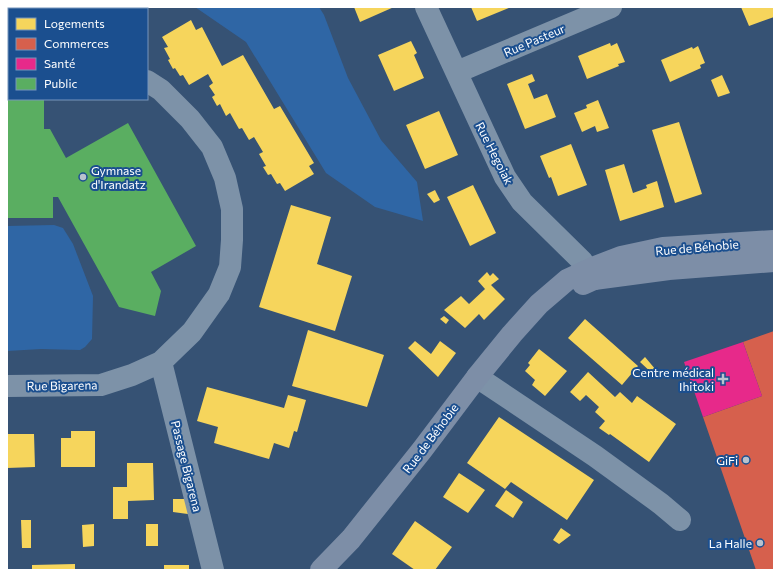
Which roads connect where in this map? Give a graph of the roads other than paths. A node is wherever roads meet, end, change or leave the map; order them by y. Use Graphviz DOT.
graph roads {
  1 [pos="426,7"];
  2 [pos="611,7"];
  3 [pos="457,72"];
  4 [pos="148,82"];
  5 [pos="774,241"];
  6 [pos="774,261"];
  7 [pos="591,275"];
  8 [pos="161,362"];
  9 [pos="477,376"];
  10 [pos="7,386"];
  11 [pos="680,520"];
  12 [pos="351,539"];
  13 [pos="213,570"];
  14 [pos="321,570"];
  15 [pos="336,570"];
  1 -- 3 [label="street, Rue Hegoiak"];
  2 -- 3 [label="street, Rue Pasteur"];
  3 -- 7 [label="street, Rue Hegoiak"];
  4 -- 8 [label="street, Rue Bigarena"];
  5 -- 7 [label="main road, Rue de Béhobie"];
  6 -- 7 [label="main road, Rue de Béhobie"];
  7 -- 9 [label="main road, Rue de Béhobie"];
  8 -- 10 [label="street, Rue Bigarena"];
  8 -- 13 [label="street, Passage Bigarena"];
  9 -- 11 [label="street"];
  9 -- 12 [label="main road, Rue de Béhobie"];
  12 -- 14 [label="main road, Rue de Béhobie"];
  12 -- 15 [label="street"];
}
